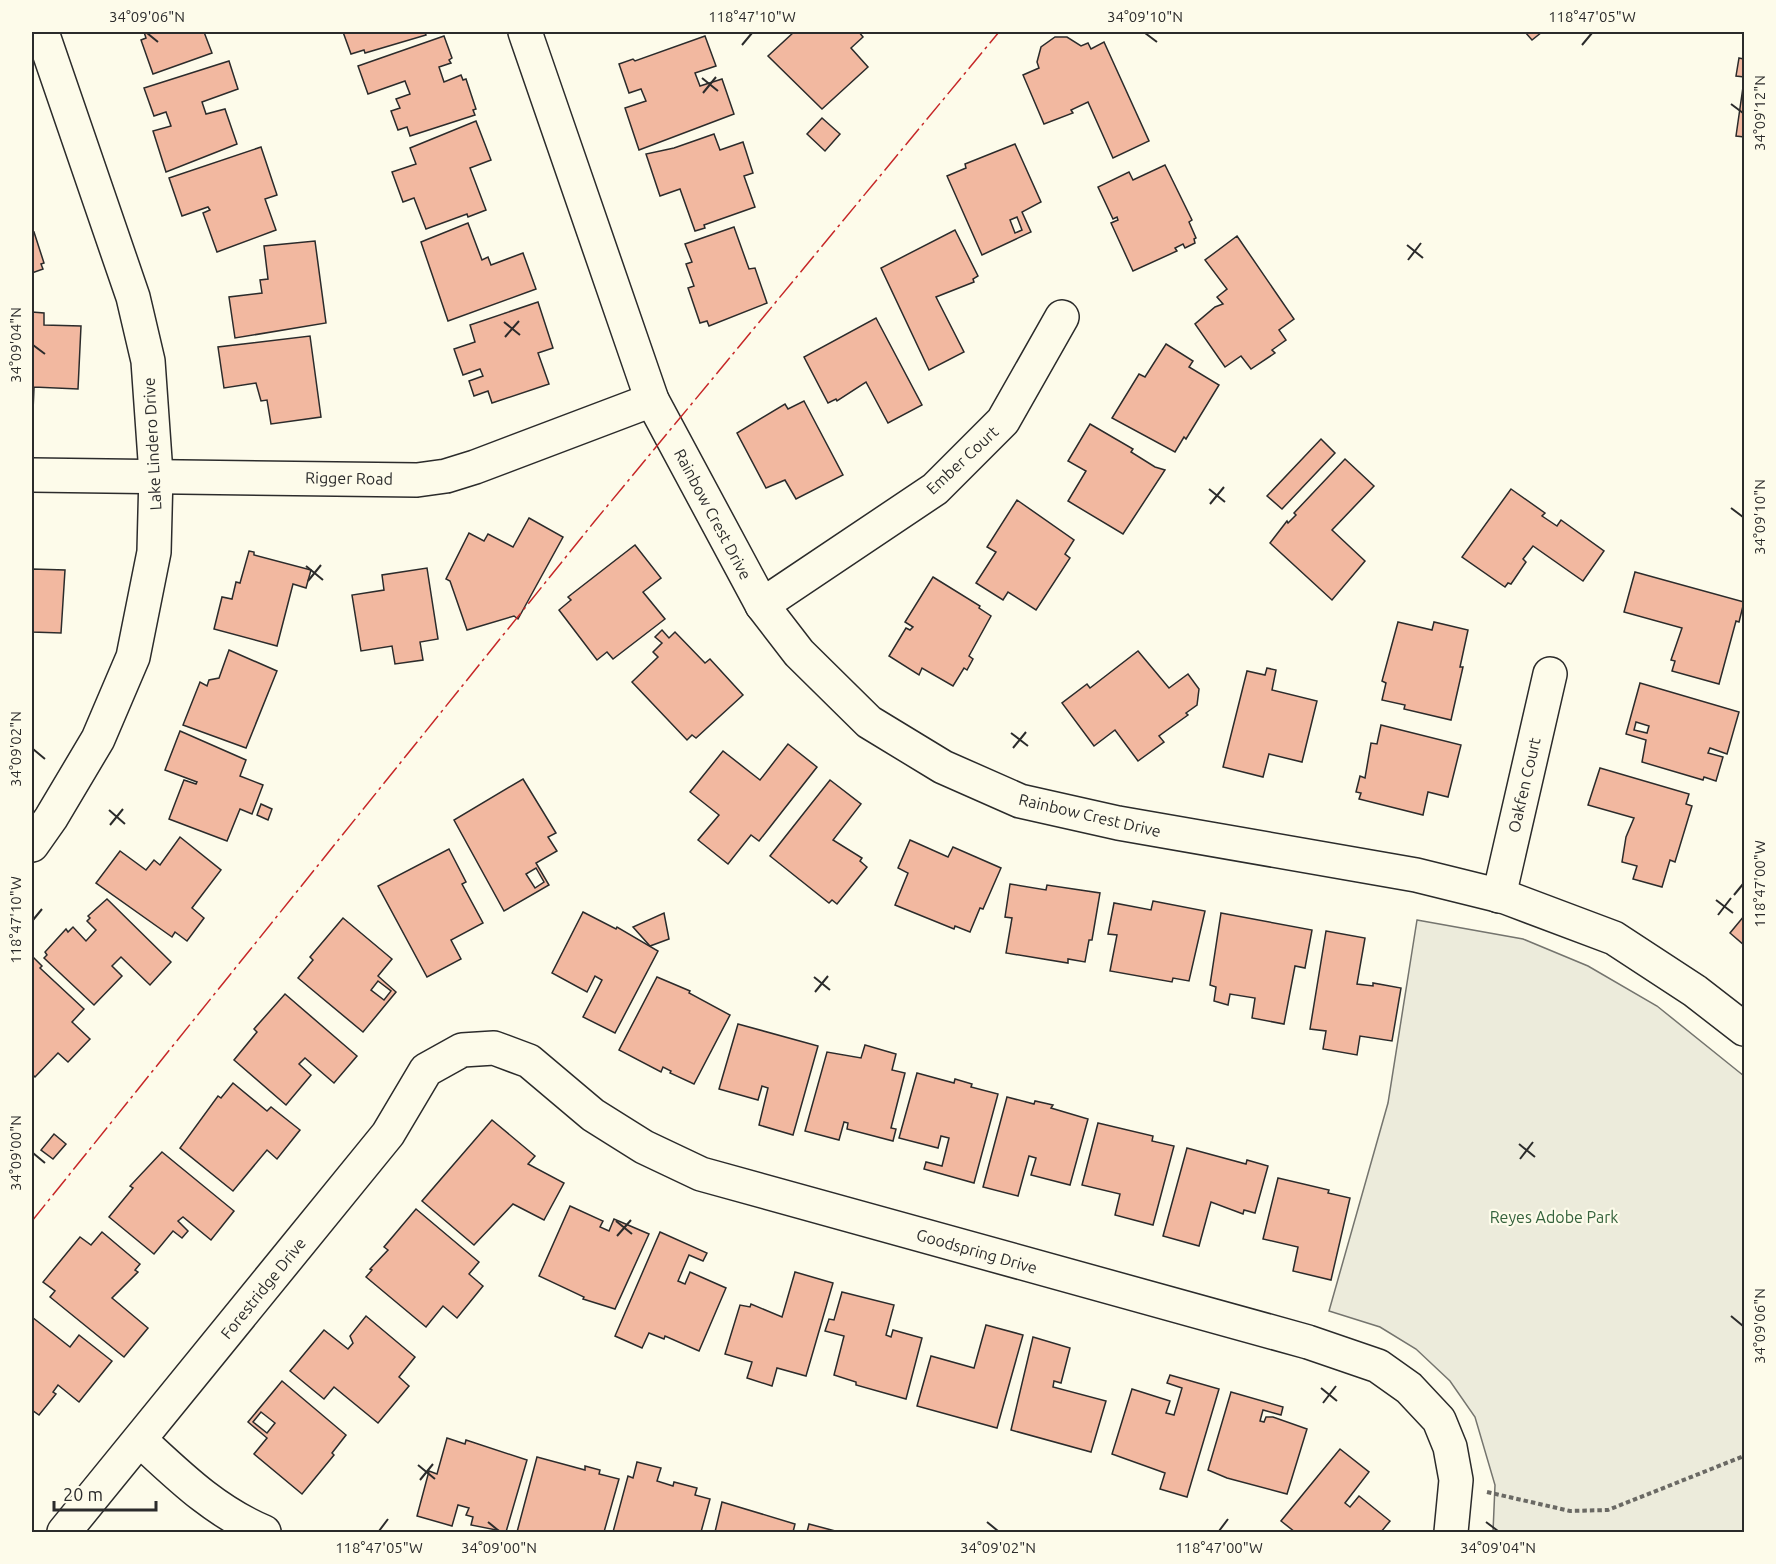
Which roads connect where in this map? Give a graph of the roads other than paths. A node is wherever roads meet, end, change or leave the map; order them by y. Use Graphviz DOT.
graph roads {
  1 [pos="42,32"];
  2 [pos="535,35"];
  3 [pos="1062,317"];
  4 [pos="652,400"];
  5 [pos="156,474"];
  6 [pos="32,475"];
  7 [pos="762,605"];
  8 [pos="1550,674"];
  9 [pos="32,845"];
  10 [pos="1499,896"];
  11 [pos="1744,1029"];
  12 [pos="462,1050"];
  13 [pos="140,1440"];
  14 [pos="64,1533"];
  15 [pos="264,1533"];
  16 [pos="1451,1533"];
  1 -- 5 [label="street, Lake Lindero Drive"];
  2 -- 4 [label="street, Rainbow Crest Drive"];
  3 -- 7 [label="street, Ember Court"];
  4 -- 5 [label="street, Rigger Road"];
  4 -- 7 [label="street, Rainbow Crest Drive"];
  5 -- 6 [label="street, Rigger Road"];
  5 -- 9 [label="street, Lake Lindero Drive"];
  7 -- 10 [label="street, Rainbow Crest Drive"];
  8 -- 10 [label="street, Oakfen Court"];
  10 -- 11 [label="street, Rainbow Crest Drive"];
  12 -- 13 [label="street, Forestridge Drive"];
  12 -- 16 [label="street, Goodspring Drive"];
  13 -- 14 [label="street, Forestridge Drive"];
  13 -- 15 [label="street"];
}
